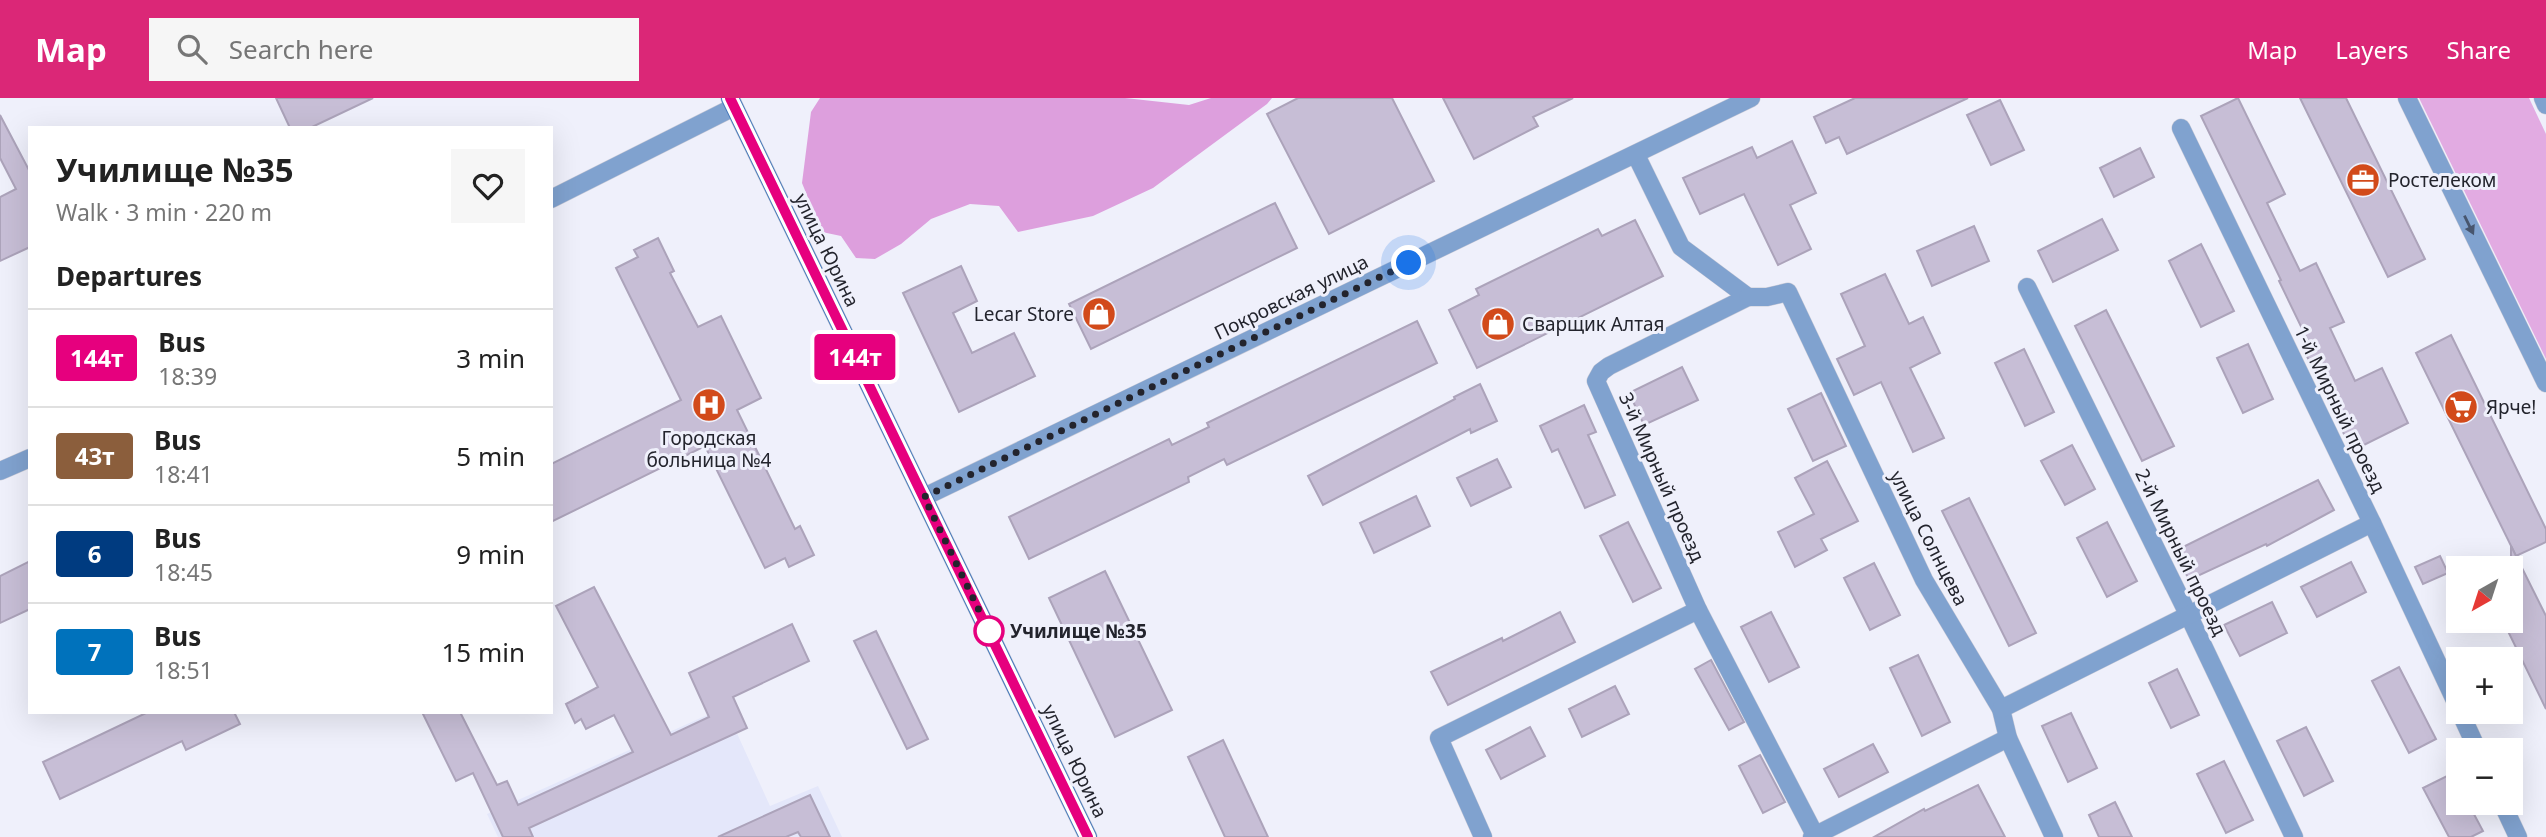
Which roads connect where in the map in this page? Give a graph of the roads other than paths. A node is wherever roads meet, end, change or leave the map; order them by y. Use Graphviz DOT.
graph roads {
  1 [pos="1751,98"];
  2 [pos="2407,98"];
  3 [pos="2543,98"];
  4 [pos="732,102"];
  5 [pos="2546,104"];
  6 [pos="2181,128"];
  7 [pos="1636,155"];
  8 [pos="553,198"];
  9 [pos="2027,287"];
  10 [pos="1748,297"];
  11 [pos="2546,383"];
  12 [pos="28,459"];
  13 [pos="0,471"];
  14 [pos="924,497"];
  15 [pos="2372,523"];
  16 [pos="1698,610"];
  17 [pos="2189,614"];
  18 [pos="2446,683"];
  19 [pos="2001,709"];
  20 [pos="2008,738"];
  21 [pos="2508,815"];
  22 [pos="1815,836"];
  23 [pos="1088,837"];
  24 [pos="1483,837"];
  25 [pos="2054,837"];
  26 [pos="2294,837"];
  27 [pos="2518,837"];
  1 -- 7 [label="street, Покровская улица"];
  2 -- 11 [label="street, one-way"];
  3 -- 5 [label="street"];
  4 -- 8 [label="street"];
  4 -- 14 [label="main road, улица Юрина"];
  6 -- 15 [label="street, 1-й Мирный проезд"];
  7 -- 10 [label="street"];
  7 -- 14 [label="street, Покровская улица"];
  9 -- 17 [label="street, 2-й Мирный проезд"];
  10 -- 16 [label="street, 3-й Мирный проезд"];
  10 -- 19 [label="street, улица Солнцева"];
  12 -- 13 [label="street"];
  14 -- 23 [label="main road, улица Юрина"];
  15 -- 17 [label="street"];
  15 -- 18 [label="street, 1-й Мирный проезд"];
  16 -- 22 [label="street, 3-й Мирный проезд"];
  16 -- 24 [label="street"];
  17 -- 19 [label="street"];
  17 -- 26 [label="street, 2-й Мирный проезд"];
  19 -- 20 [label="street, улица Солнцева"];
  20 -- 22 [label="street"];
  20 -- 25 [label="street, улица Солнцева"];
  21 -- 27 [label="street"];
}
